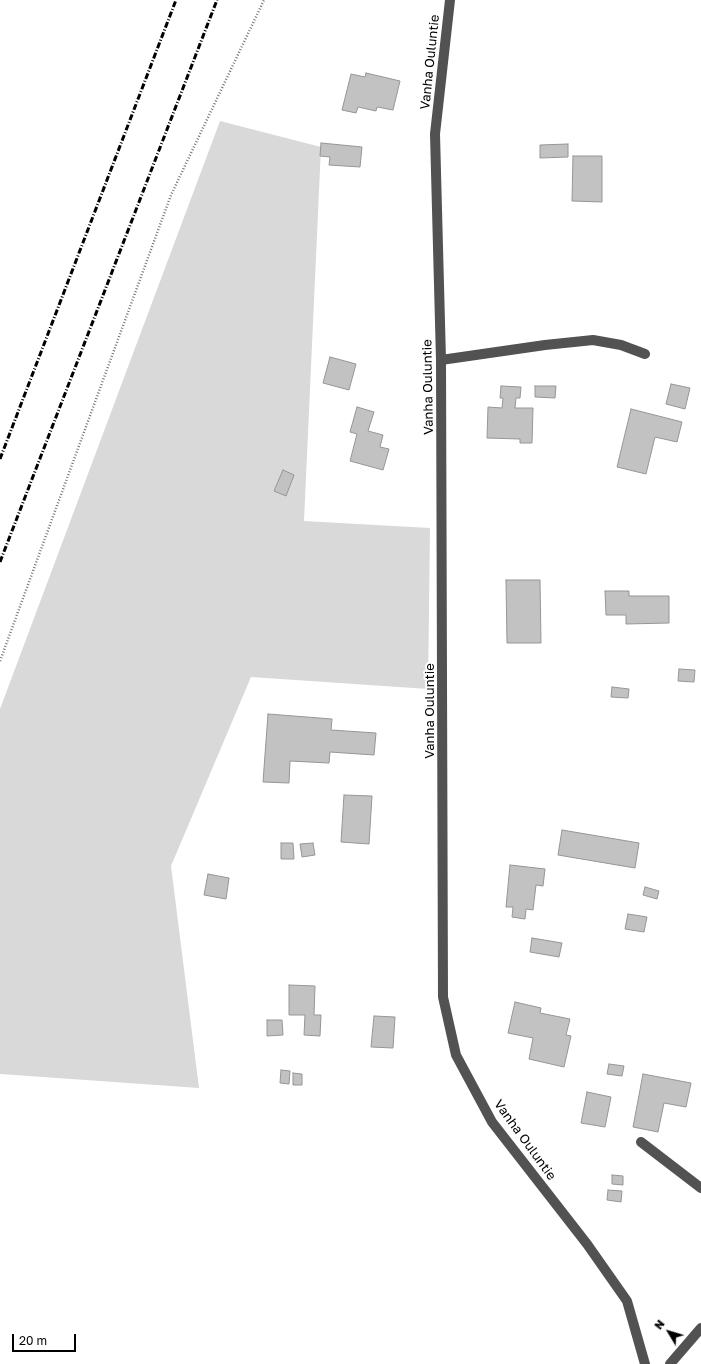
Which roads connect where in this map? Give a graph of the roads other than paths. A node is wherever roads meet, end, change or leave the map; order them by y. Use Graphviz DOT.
graph roads {
  1 [pos="450,0"];
  2 [pos="644,354"];
  3 [pos="441,360"];
  4 [pos="641,1142"];
  5 [pos="701,1188"];
  6 [pos="701,1328"];
  7 [pos="645,1364"];
  8 [pos="670,1364"];
  1 -- 3 [label="street, Vanha Ouluntie"];
  2 -- 3 [label="street"];
  3 -- 7 [label="street, Vanha Ouluntie"];
  4 -- 5 [label="street"];
  6 -- 8 [label="street"];
}
